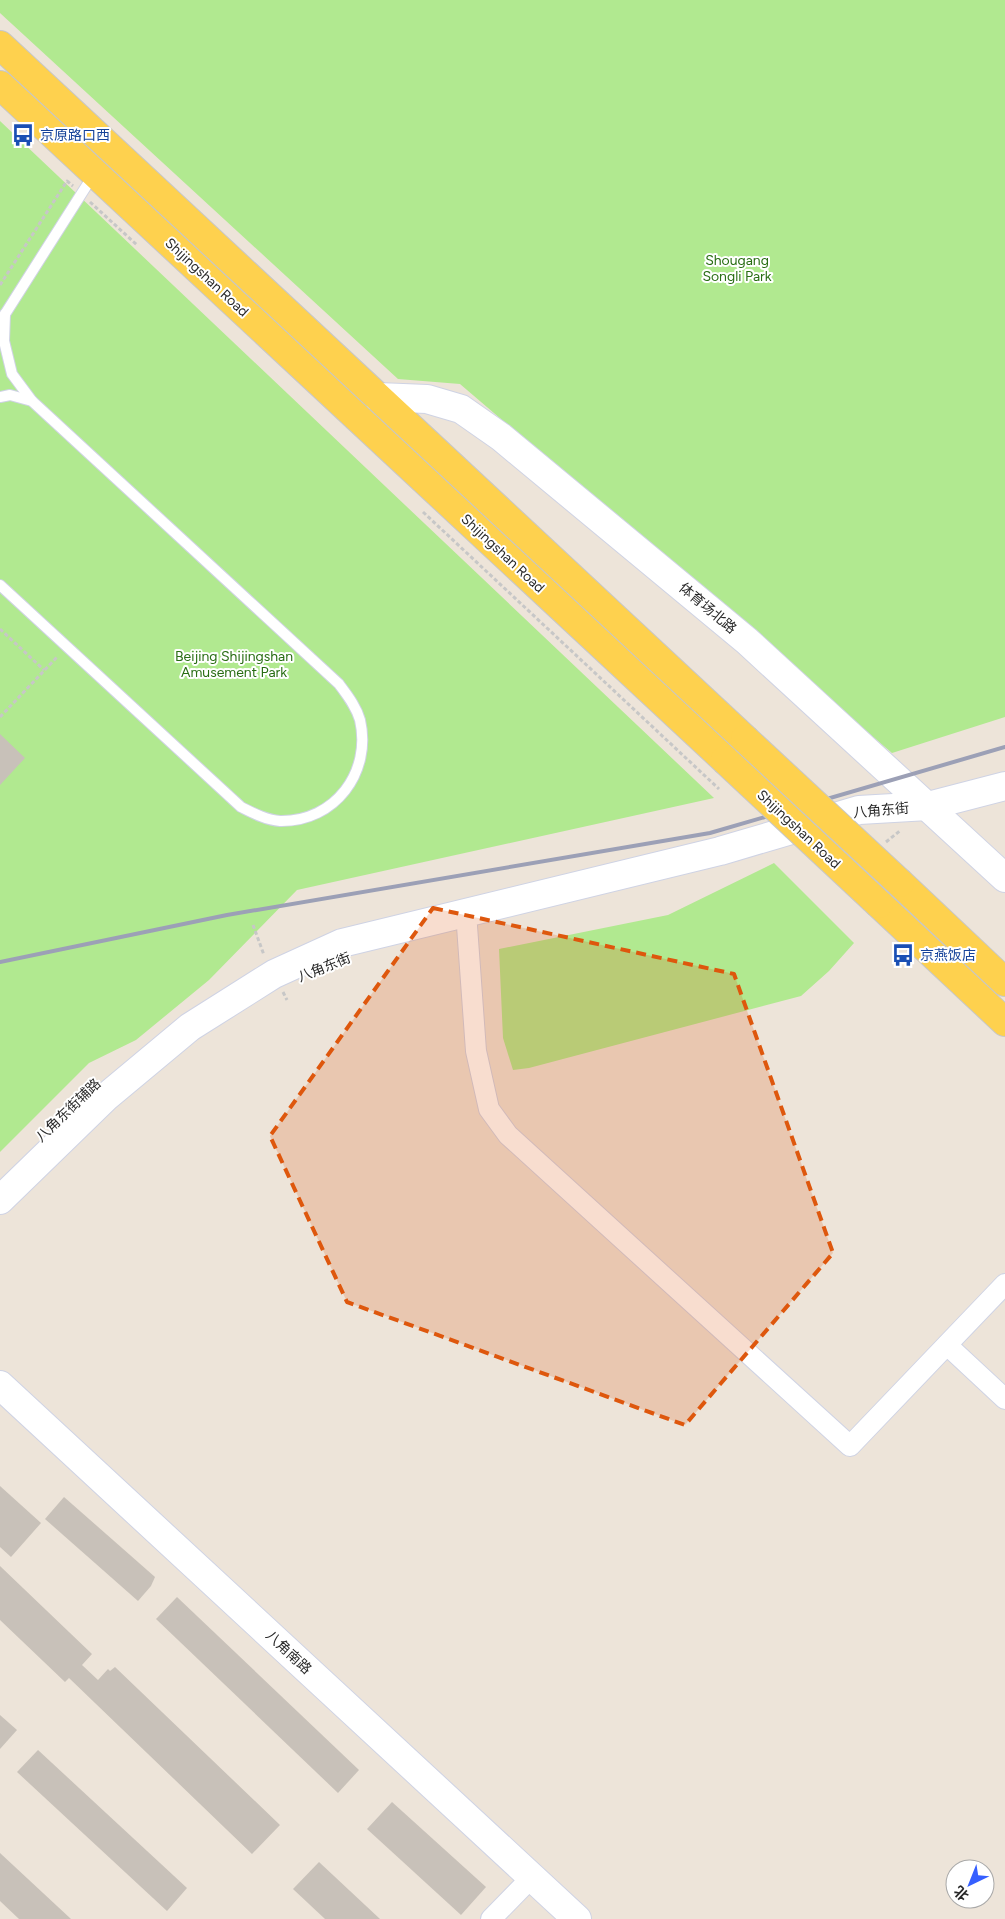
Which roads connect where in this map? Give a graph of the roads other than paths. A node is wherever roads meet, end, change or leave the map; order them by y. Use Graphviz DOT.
graph roads {
  1 [pos="0,45"];
  2 [pos="0,85"];
  3 [pos="84,180"];
  4 [pos="3,318"];
  5 [pos="378,396"];
  6 [pos="0,397"];
  7 [pos="32,400"];
  8 [pos="0,585"];
  9 [pos="1005,786"];
  10 [pos="928,806"];
  11 [pos="720,852"];
  12 [pos="1005,878"];
  13 [pos="467,926"];
  14 [pos="1005,982"];
  15 [pos="1005,1022"];
  16 [pos="146,1061"];
  17 [pos="0,1177"];
  18 [pos="0,1200"];
  19 [pos="0,1220"];
  20 [pos="1005,1284"];
  21 [pos="948,1345"];
  22 [pos="0,1385"];
  23 [pos="1005,1399"];
  24 [pos="532,1877"];
  25 [pos="491,1919"];
  26 [pos="577,1919"];
  1 -- 5 [label="main road, Shijingshan Road"];
  2 -- 3 [label="main road, Shijingshan Road"];
  3 -- 4 [label="lane"];
  3 -- 15 [label="main road, Shijingshan Road, bridge"];
  4 -- 7 [label="lane"];
  5 -- 10 [label="street, 体育场北路"];
  5 -- 14 [label="main road, Shijingshan Road, bridge"];
  6 -- 7 [label="lane"];
  7 -- 8 [label="lane"];
  9 -- 10 [label="street, 八角东街"];
  10 -- 11 [label="street, 八角东街"];
  10 -- 12 [label="street, 体育场北路"];
  11 -- 13 [label="street, 八角东街"];
  11 -- 16 [label="street, 八角东街"];
  13 -- 19 [label="street, 八角东街"];
  13 -- 21 [label="street"];
  16 -- 17 [label="street, 八角东街辅路"];
  16 -- 18 [label="street, 八角东街"];
  20 -- 21 [label="street"];
  21 -- 23 [label="street"];
  22 -- 24 [label="street, 八角南路"];
  24 -- 25 [label="street"];
  24 -- 26 [label="street, 八角南路"];
}
